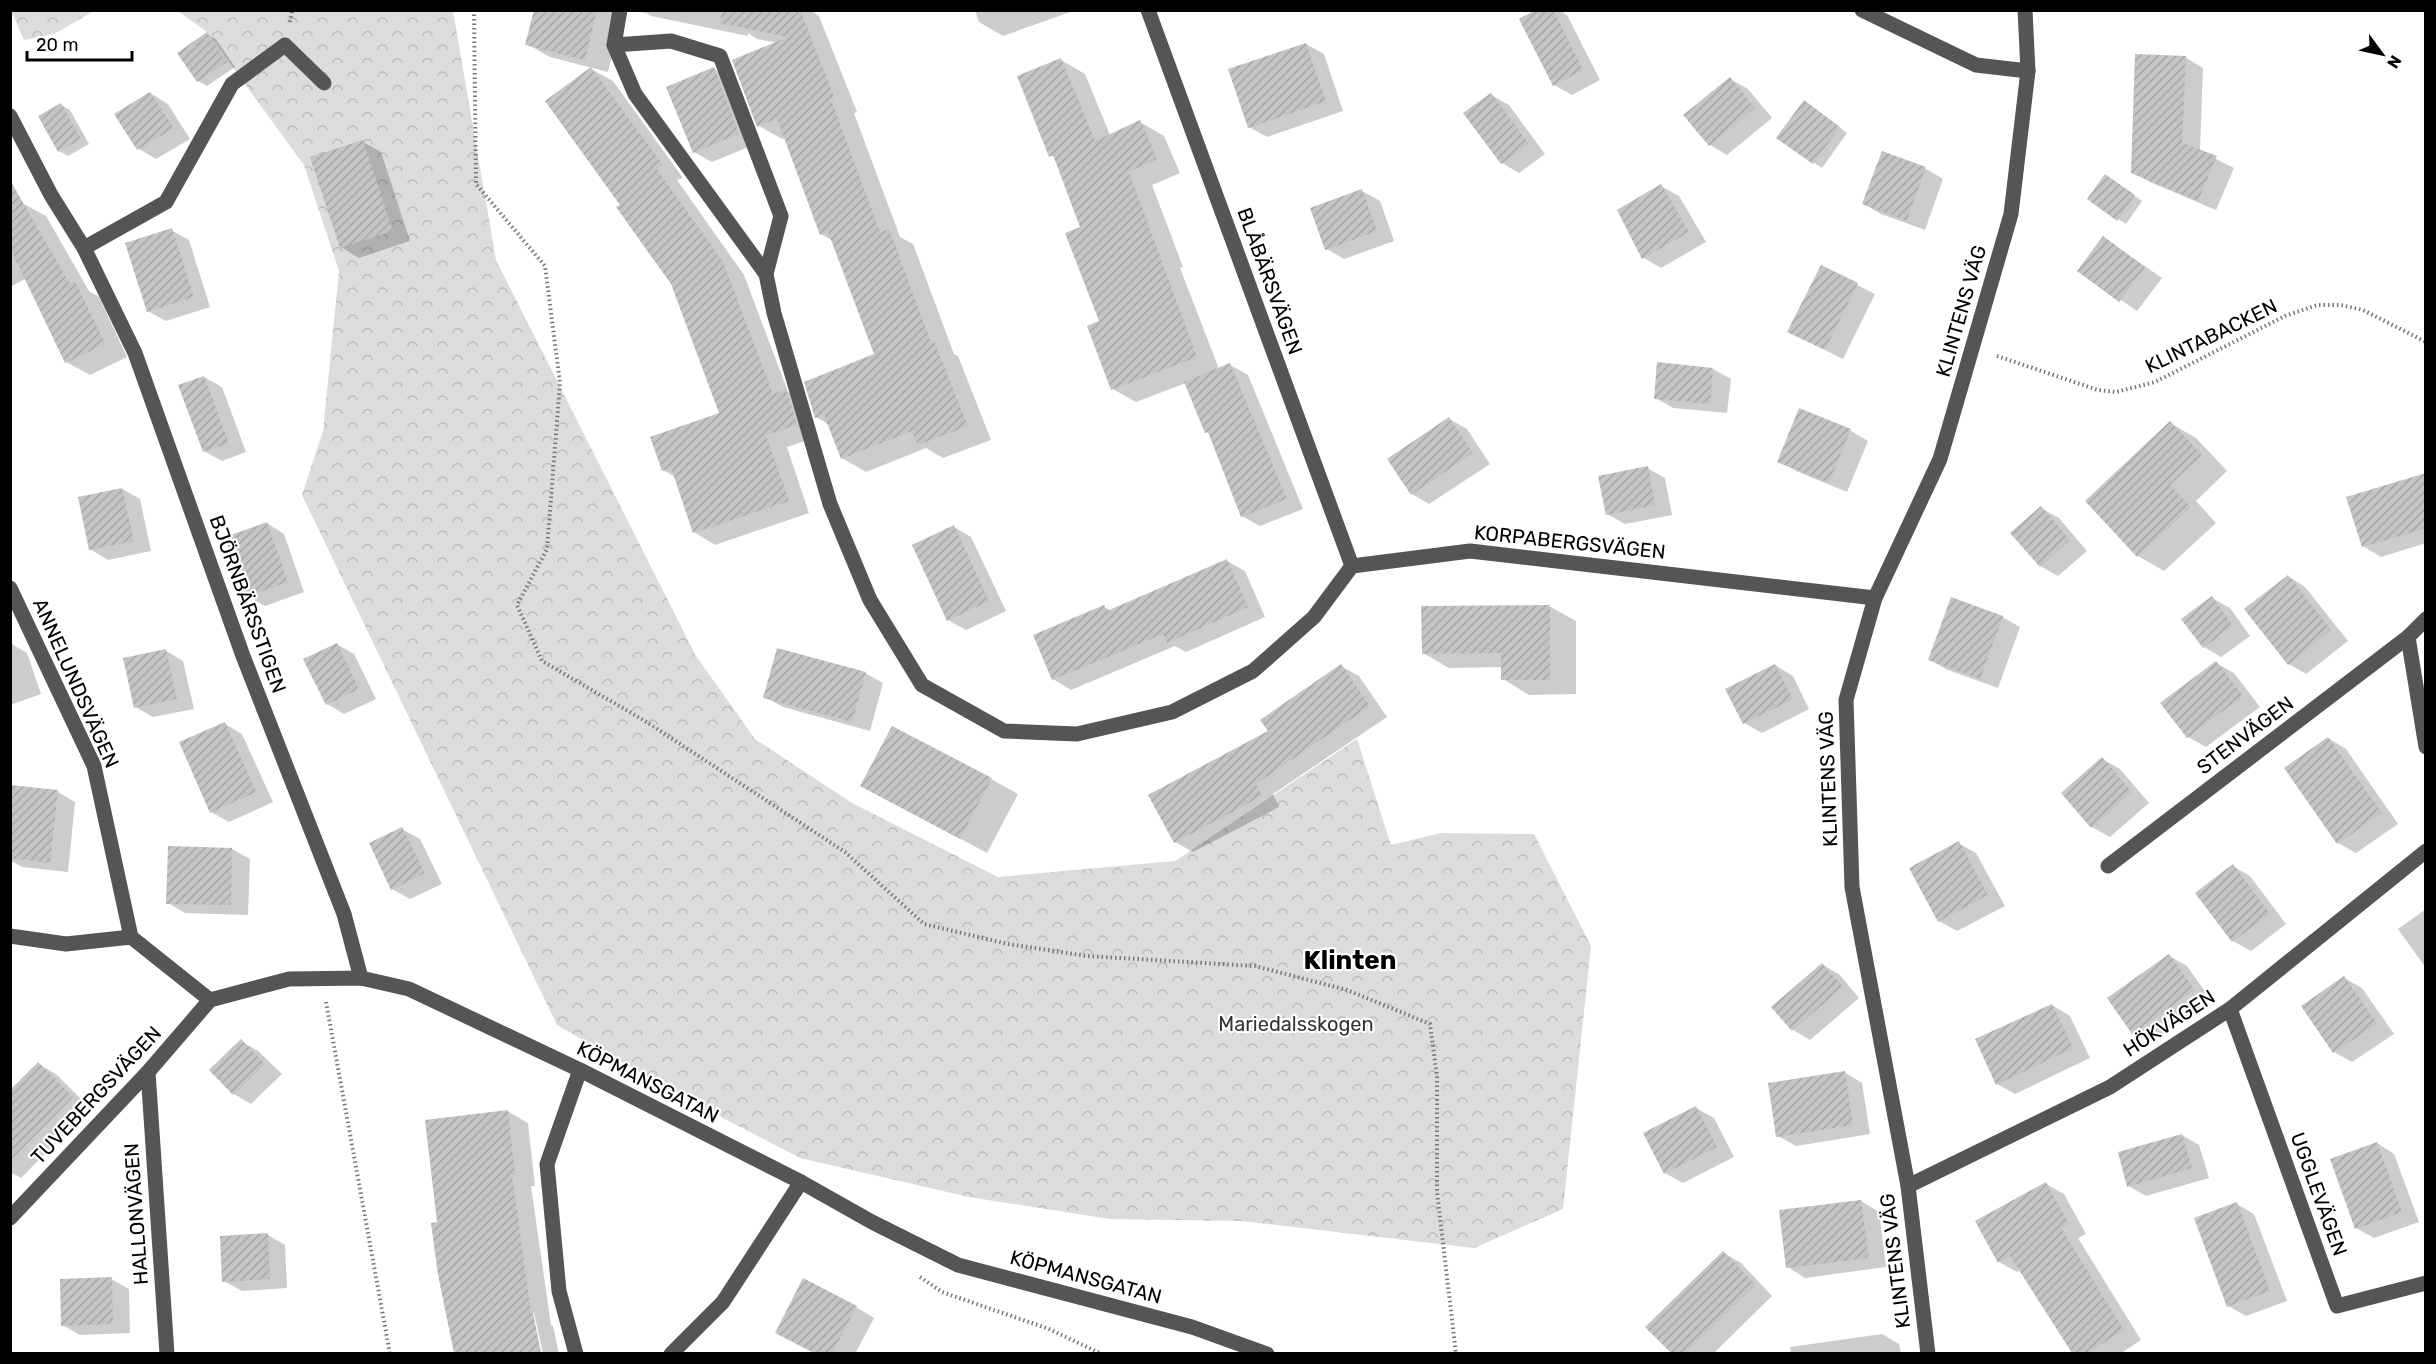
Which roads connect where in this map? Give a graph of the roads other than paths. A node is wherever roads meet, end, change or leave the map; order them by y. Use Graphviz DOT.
graph roads {
  1 [pos="620,10"];
  2 [pos="1148,10"];
  3 [pos="1862,10"];
  4 [pos="2025,10"];
  5 [pos="614,45"];
  6 [pos="2028,71"];
  7 [pos="324,83"];
  8 [pos="10,116"];
  9 [pos="84,248"];
  10 [pos="766,274"];
  11 [pos="1352,566"];
  12 [pos="10,588"];
  13 [pos="1875,598"];
  14 [pos="2426,619"];
  15 [pos="2408,637"];
  16 [pos="2426,747"];
  17 [pos="2426,851"];
  18 [pos="2108,866"];
  19 [pos="10,936"];
  20 [pos="131,937"];
  21 [pos="361,978"];
  22 [pos="210,1000"];
  23 [pos="2230,1009"];
  24 [pos="580,1070"];
  25 [pos="148,1072"];
  26 [pos="801,1182"];
  27 [pos="1908,1186"];
  28 [pos="10,1218"];
  29 [pos="2426,1282"];
  30 [pos="167,1353"];
  31 [pos="576,1353"];
  32 [pos="671,1353"];
  33 [pos="1267,1353"];
  34 [pos="1928,1353"];
  1 -- 5 [label="street"];
  2 -- 11 [label="street, BLÅBÄRSVÄGEN"];
  3 -- 6 [label="street"];
  4 -- 6 [label="street, KLINTENS VÄG"];
  5 -- 10 [label="street"];
  5 -- 10 [label="street"];
  6 -- 13 [label="street, KLINTENS VÄG"];
  7 -- 9 [label="street"];
  8 -- 9 [label="street, BJÖRNBÄRSSTIGEN"];
  9 -- 21 [label="street, BJÖRNBÄRSSTIGEN"];
  10 -- 11 [label="street"];
  11 -- 13 [label="street, KORPABERGSVÄGEN"];
  12 -- 20 [label="street, ANNELUNDSVÄGEN"];
  13 -- 27 [label="street, KLINTENS VÄG"];
  14 -- 15 [label="street, STENVÄGEN"];
  15 -- 16 [label="street"];
  15 -- 18 [label="street, STENVÄGEN"];
  17 -- 23 [label="street, HÖKVÄGEN"];
  19 -- 20 [label="street"];
  20 -- 22 [label="street"];
  21 -- 22 [label="street, KÖPMANSGATAN"];
  21 -- 24 [label="street, KÖPMANSGATAN"];
  22 -- 25 [label="street, TUVEBERGSVÄGEN"];
  23 -- 27 [label="street, HÖKVÄGEN"];
  23 -- 29 [label="street, UGGLEVÄGEN"];
  24 -- 26 [label="street, KÖPMANSGATAN"];
  24 -- 31 [label="street"];
  25 -- 28 [label="street, TUVEBERGSVÄGEN"];
  25 -- 30 [label="street, HALLONVÄGEN"];
  26 -- 32 [label="street"];
  26 -- 33 [label="street, KÖPMANSGATAN"];
  27 -- 34 [label="street, KLINTENS VÄG"];
}
